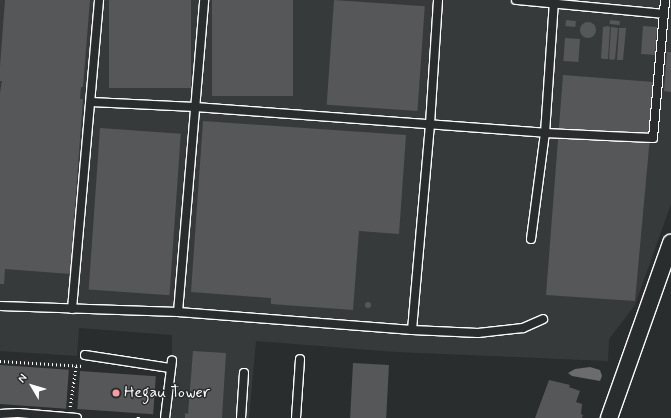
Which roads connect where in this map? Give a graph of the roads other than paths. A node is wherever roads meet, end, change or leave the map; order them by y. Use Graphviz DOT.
graph roads {
  1 [pos="99,0"];
  2 [pos="204,0"];
  3 [pos="438,0"];
  4 [pos="516,0"];
  5 [pos="664,0"];
  6 [pos="554,2"];
  7 [pos="663,14"];
  8 [pos="91,102"];
  9 [pos="195,107"];
  10 [pos="430,124"];
  11 [pos="545,133"];
  12 [pos="531,239"];
  13 [pos="671,243"];
  14 [pos="0,306"];
  15 [pos="72,308"];
  16 [pos="178,312"];
  17 [pos="543,319"];
  18 [pos="412,330"];
  19 [pos="85,355"];
  20 [pos="300,358"];
  21 [pos="244,372"];
  22 [pos="0,414"];
  23 [pos="18,416"];
  24 [pos="614,416"];
  25 [pos="73,418"];
  26 [pos="165,418"];
  27 [pos="241,418"];
  28 [pos="296,418"];
  1 -- 8 [label="lane"];
  2 -- 9 [label="lane"];
  3 -- 10 [label="lane"];
  4 -- 6 [label="lane"];
  5 -- 7 [label="lane"];
  6 -- 7 [label="lane"];
  6 -- 11 [label="lane"];
  7 -- 11 [label="lane"];
  8 -- 9 [label="lane"];
  8 -- 15 [label="lane"];
  9 -- 10 [label="lane"];
  9 -- 16 [label="lane"];
  10 -- 11 [label="lane"];
  10 -- 18 [label="lane"];
  11 -- 12 [label="lane"];
  13 -- 24 [label="street"];
  14 -- 15 [label="lane"];
  15 -- 16 [label="lane"];
  16 -- 18 [label="lane"];
  17 -- 18 [label="lane"];
  19 -- 26 [label="lane"];
  20 -- 28 [label="lane"];
  21 -- 27 [label="lane"];
  22 -- 23 [label="lane"];
  23 -- 25 [label="lane"];
}
